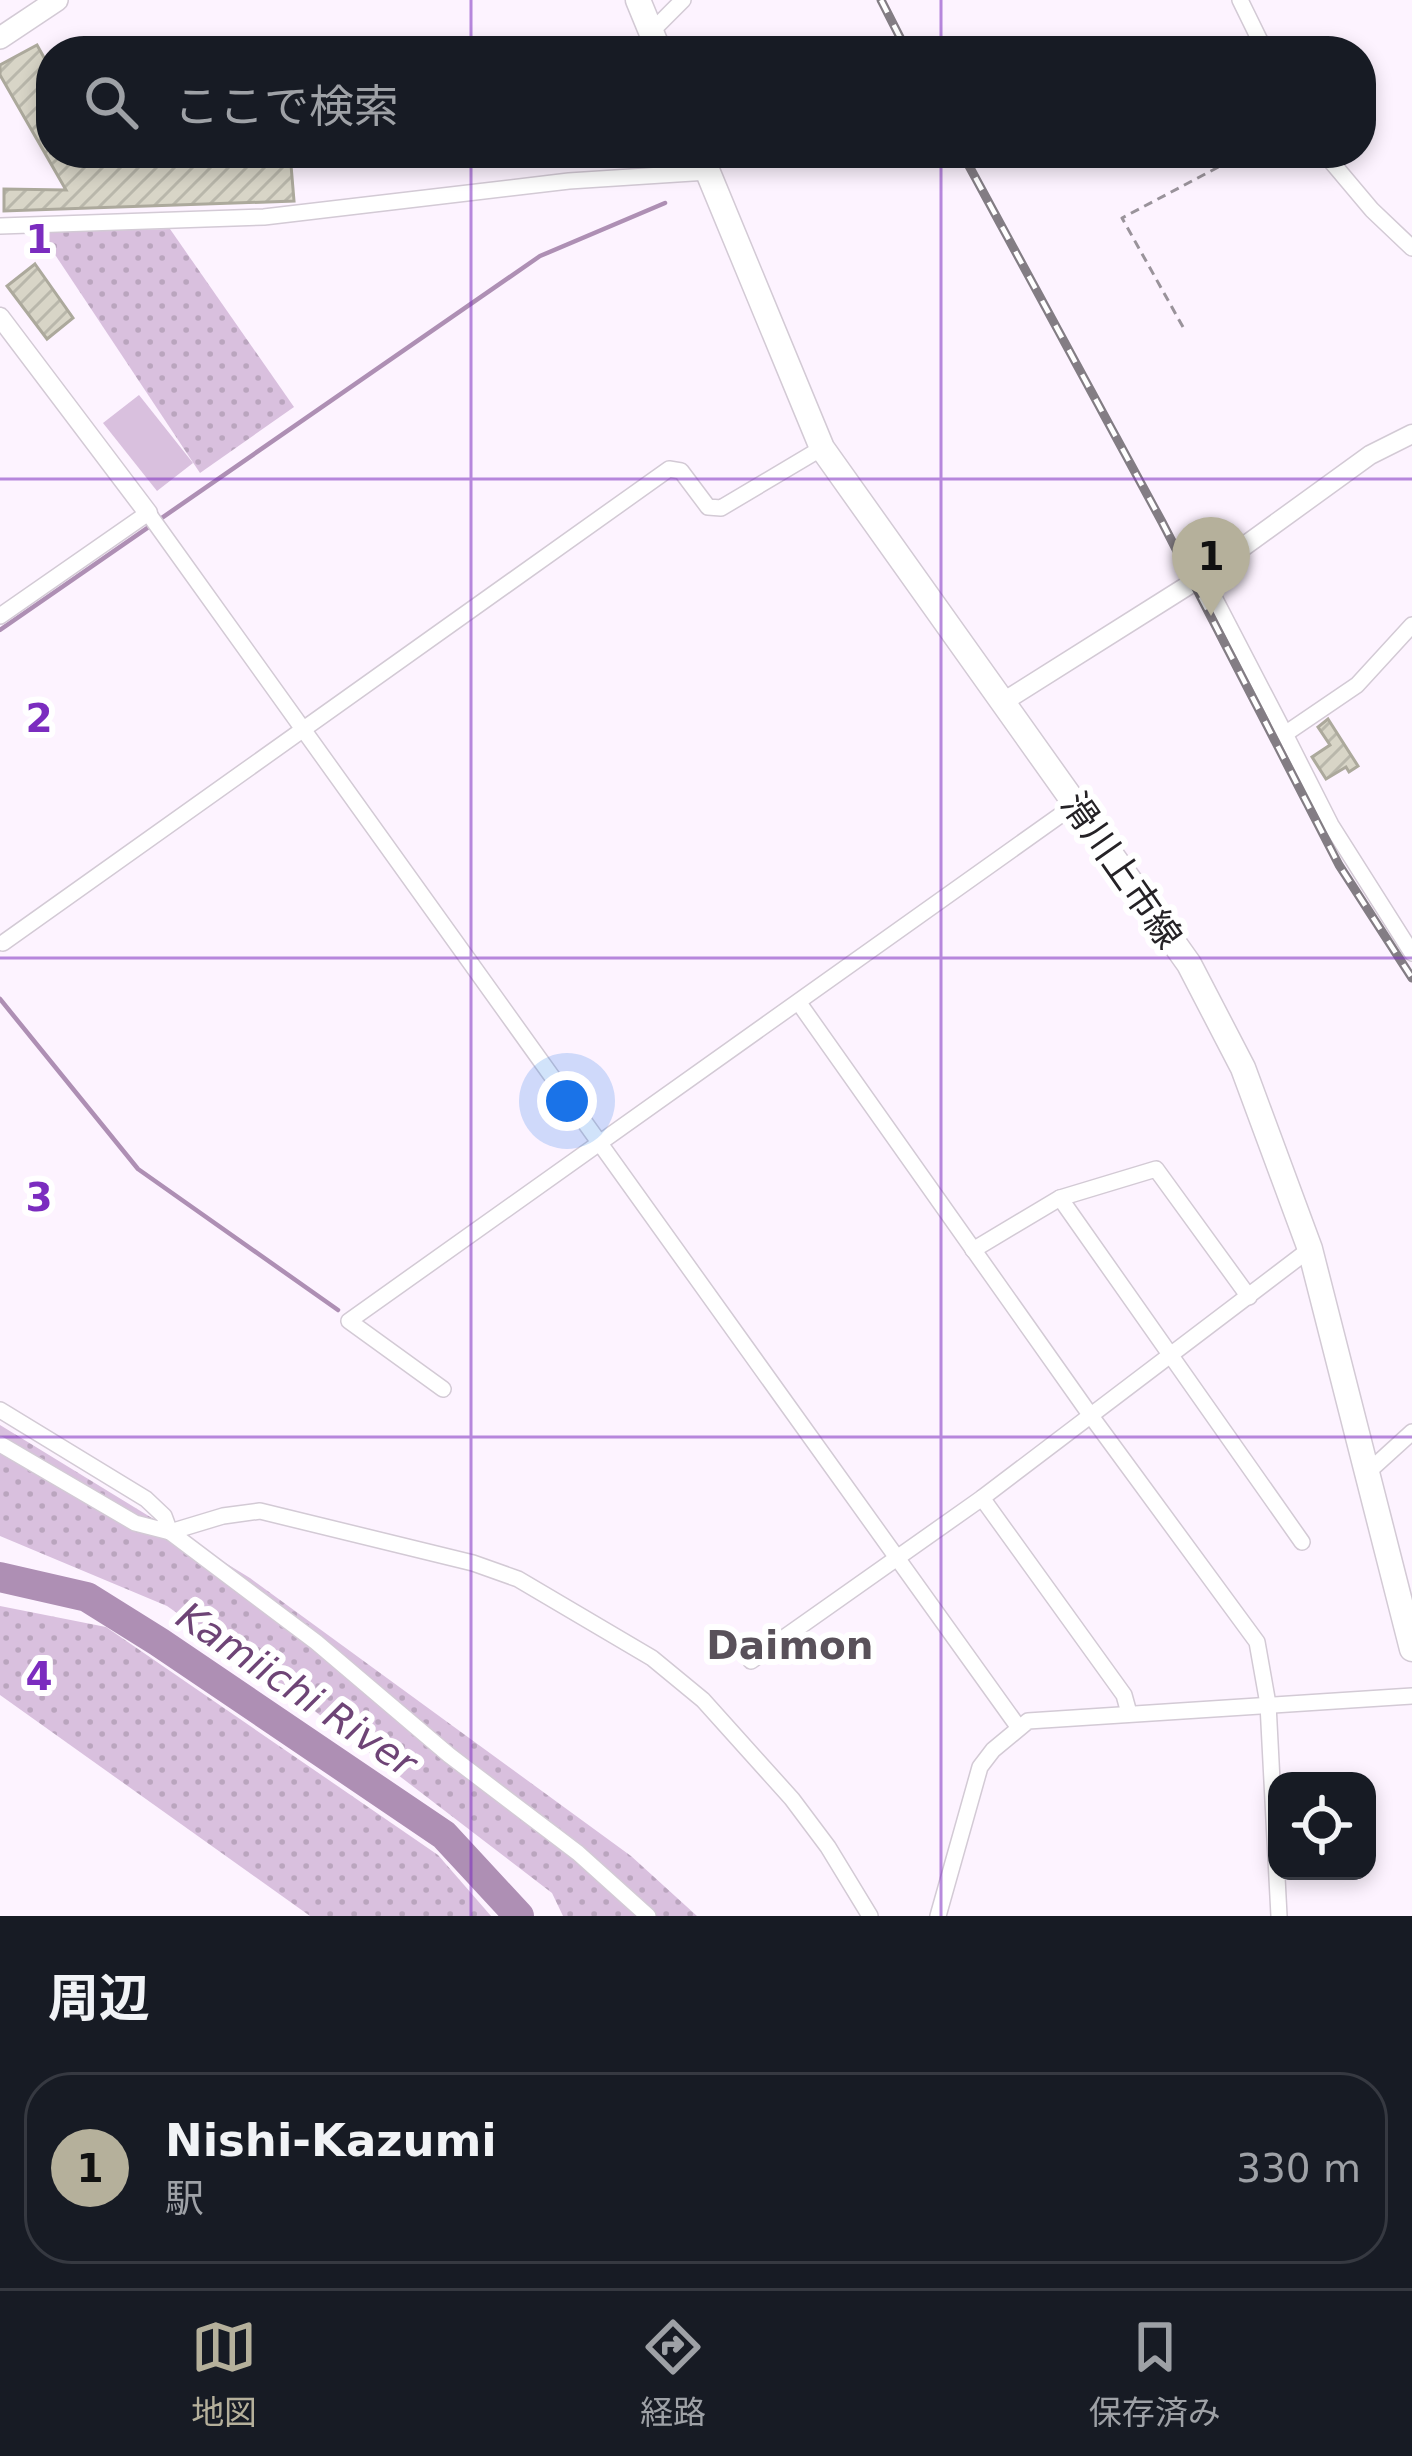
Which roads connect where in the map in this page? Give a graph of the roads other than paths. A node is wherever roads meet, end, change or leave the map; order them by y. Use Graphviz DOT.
graph roads {
  1 [pos="57,0"];
  2 [pos="638,0"];
  3 [pos="683,0"];
  4 [pos="1240,0"];
  5 [pos="653,36"];
  6 [pos="659,36"];
  7 [pos="1258,36"];
  8 [pos="0,38"];
  9 [pos="666,168"];
  10 [pos="706,168"];
  11 [pos="1337,168"];
  12 [pos="0,226"];
  13 [pos="1412,248"];
  14 [pos="0,317"];
  15 [pos="1412,434"];
  16 [pos="821,448"];
  17 [pos="148,514"];
  18 [pos="1204,576"];
  19 [pos="0,616"];
  20 [pos="1412,625"];
  21 [pos="1003,702"];
  22 [pos="305,729"];
  23 [pos="1286,734"];
  24 [pos="1076,804"];
  25 [pos="3,943"];
  26 [pos="1412,953"];
  27 [pos="799,1003"];
  28 [pos="602,1142"];
  29 [pos="1060,1198"];
  30 [pos="1310,1249"];
  31 [pos="973,1250"];
  32 [pos="1249,1297"];
  33 [pos="1174,1355"];
  34 [pos="442,1389"];
  35 [pos="0,1410"];
  36 [pos="1091,1416"];
  37 [pos="1412,1432"];
  38 [pos="0,1444"];
  39 [pos="1368,1472"];
  40 [pos="982,1498"];
  41 [pos="170,1532"];
  42 [pos="1302,1542"];
  43 [pos="896,1557"];
  44 [pos="1412,1649"];
  45 [pos="751,1660"];
  46 [pos="1412,1696"];
  47 [pos="1268,1704"];
  48 [pos="1129,1713"];
  49 [pos="1019,1728"];
  50 [pos="648,1916"];
  51 [pos="870,1916"];
  52 [pos="938,1916"];
  53 [pos="1279,1916"];
  1 -- 8 [label="main road"];
  2 -- 5 [label="main road"];
  3 -- 6 [label="street"];
  4 -- 7 [label="street"];
  9 -- 12 [label="street"];
  10 -- 16 [label="main road, 滑川上市線"];
  11 -- 13 [label="street"];
  14 -- 17 [label="street"];
  15 -- 18 [label="street"];
  16 -- 21 [label="main road, 滑川上市線"];
  16 -- 22 [label="street"];
  17 -- 19 [label="street"];
  17 -- 22 [label="street"];
  18 -- 21 [label="street"];
  18 -- 23 [label="street"];
  20 -- 23 [label="street"];
  21 -- 24 [label="main road, 滑川上市線"];
  22 -- 25 [label="street"];
  22 -- 28 [label="street"];
  23 -- 26 [label="street"];
  24 -- 27 [label="street"];
  24 -- 30 [label="main road, 滑川上市線"];
  27 -- 28 [label="street"];
  27 -- 31 [label="street"];
  28 -- 34 [label="street"];
  28 -- 43 [label="street"];
  29 -- 31 [label="street"];
  29 -- 32 [label="street"];
  29 -- 33 [label="street"];
  30 -- 32 [label="street"];
  30 -- 39 [label="main road, 滑川上市線"];
  31 -- 36 [label="street"];
  32 -- 33 [label="street"];
  33 -- 36 [label="street"];
  33 -- 42 [label="street"];
  35 -- 41 [label="street"];
  36 -- 40 [label="street"];
  36 -- 47 [label="street"];
  37 -- 39 [label="street"];
  38 -- 41 [label="street"];
  39 -- 44 [label="main road, 滑川上市線"];
  40 -- 43 [label="street"];
  40 -- 48 [label="street"];
  41 -- 50 [label="street"];
  41 -- 51 [label="street"];
  43 -- 45 [label="street"];
  43 -- 49 [label="street"];
  46 -- 47 [label="street"];
  47 -- 48 [label="street"];
  47 -- 53 [label="street"];
  48 -- 49 [label="street"];
  49 -- 52 [label="street"];
}
